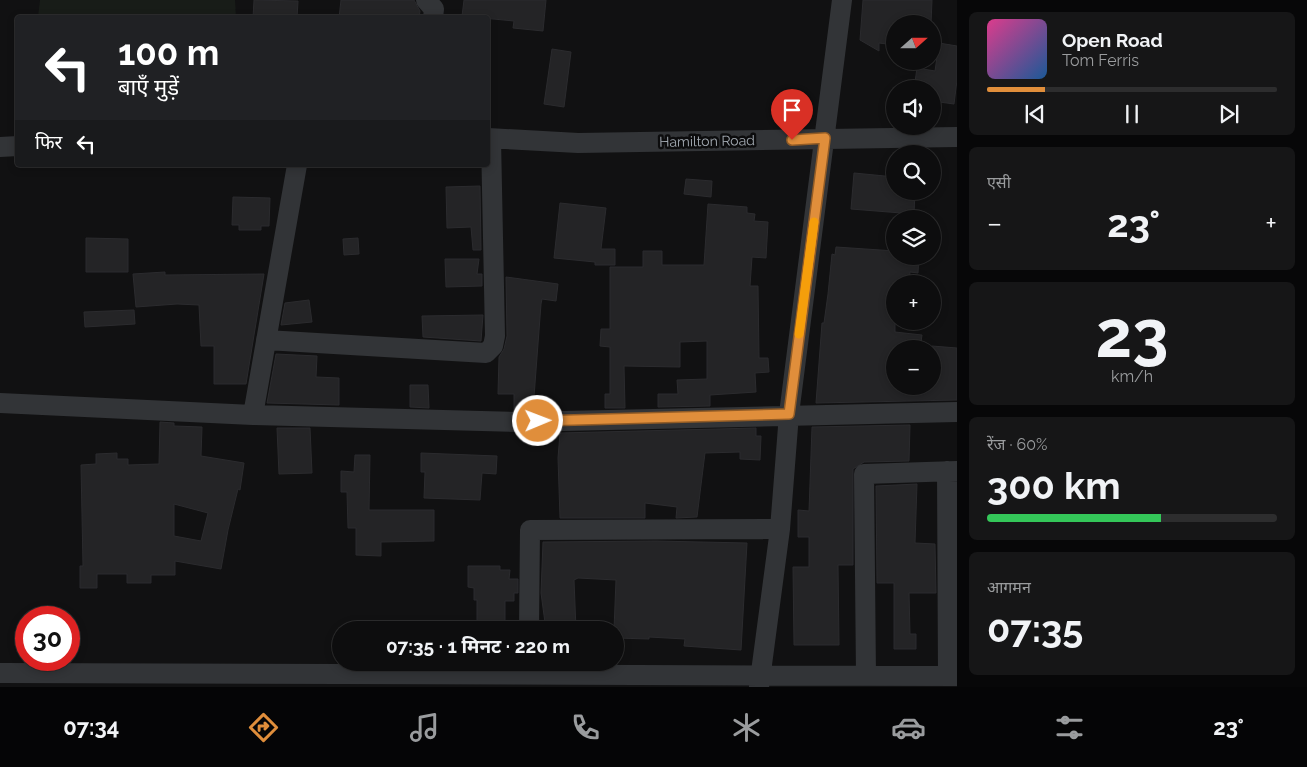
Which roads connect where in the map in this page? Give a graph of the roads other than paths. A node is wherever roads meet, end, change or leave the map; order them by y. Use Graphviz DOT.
graph roads {
  1 [pos="426,0"];
  2 [pos="842,0"];
  3 [pos="433,15"];
  4 [pos="957,137"];
  5 [pos="825,138"];
  6 [pos="490,139"];
  7 [pos="15,146"];
  8 [pos="0,147"];
  9 [pos="297,167"];
  10 [pos="490,167"];
  11 [pos="266,340"];
  12 [pos="0,403"];
  13 [pos="957,412"];
  14 [pos="789,414"];
  15 [pos="253,415"];
  16 [pos="952,471"];
  17 [pos="780,529"];
  18 [pos="529,621"];
  19 [pos="332,670"];
  20 [pos="564,671"];
  21 [pos="0,673"];
  22 [pos="866,676"];
  23 [pos="952,676"];
  24 [pos="759,682"];
  1 -- 3 [label="street"];
  2 -- 5 [label="street"];
  4 -- 5 [label="street, Hamilton Road"];
  5 -- 6 [label="street, Hamilton Road"];
  5 -- 14 [label="street"];
  7 -- 8 [label="street"];
  9 -- 11 [label="street"];
  10 -- 11 [label="street"];
  11 -- 15 [label="street"];
  12 -- 15 [label="street"];
  13 -- 14 [label="street"];
  14 -- 15 [label="street"];
  14 -- 17 [label="street"];
  16 -- 22 [label="street"];
  16 -- 23 [label="street"];
  17 -- 18 [label="street"];
  17 -- 24 [label="street"];
  19 -- 21 [label="street"];
  20 -- 24 [label="street"];
  22 -- 23 [label="street"];
  22 -- 24 [label="street"];
}
